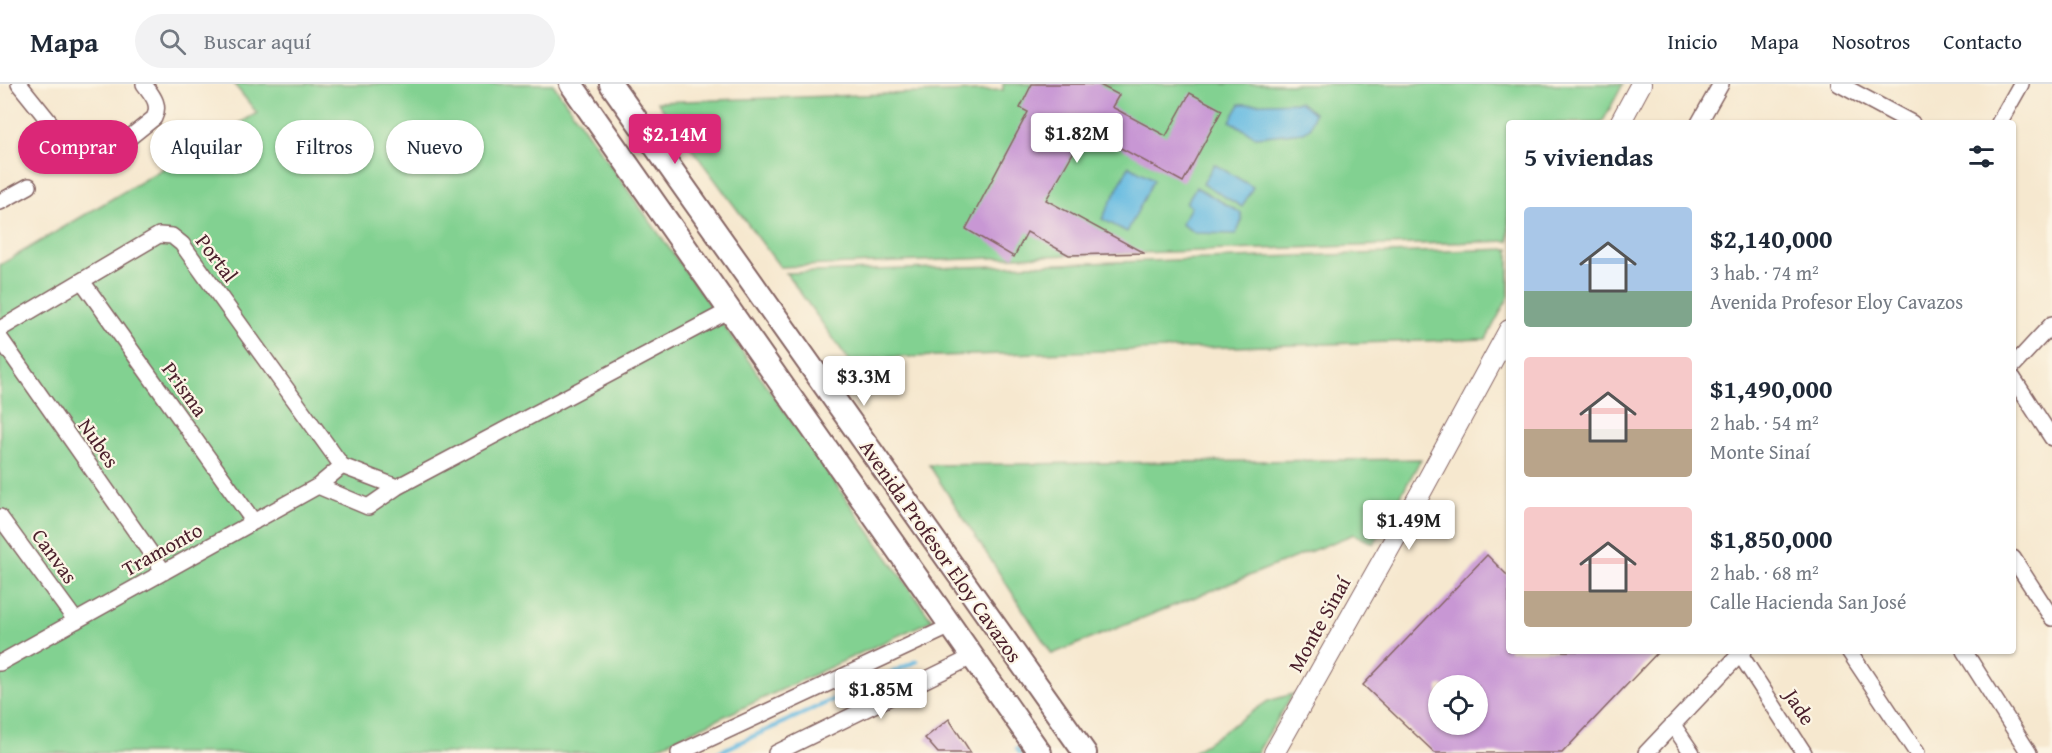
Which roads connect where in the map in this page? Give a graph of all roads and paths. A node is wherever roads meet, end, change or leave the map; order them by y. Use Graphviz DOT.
graph roads {
  1 [pos="19,84"];
  2 [pos="144,84"];
  3 [pos="571,84"];
  4 [pos="610,84"];
  5 [pos="1641,84"];
  6 [pos="1721,84"];
  7 [pos="1839,84"];
  8 [pos="2021,84"];
  9 [pos="1622,120"];
  10 [pos="1702,120"];
  11 [pos="1906,120"];
  12 [pos="2002,120"];
  13 [pos="601,126"];
  14 [pos="657,148"];
  15 [pos="29,186"];
  16 [pos="646,192"];
  17 [pos="0,202"];
  18 [pos="703,213"];
  19 [pos="82,281"];
  20 [pos="730,310"];
  21 [pos="2052,324"];
  22 [pos="0,329"];
  23 [pos="1506,336"];
  24 [pos="0,338"];
  25 [pos="2016,363"];
  26 [pos="2016,383"];
  27 [pos="2052,438"];
  28 [pos="342,466"];
  29 [pos="318,486"];
  30 [pos="397,487"];
  31 [pos="0,517"];
  32 [pos="254,522"];
  33 [pos="2016,563"];
  34 [pos="164,572"];
  35 [pos="2052,618"];
  36 [pos="76,621"];
  37 [pos="951,626"];
  38 [pos="1740,654"];
  39 [pos="1743,654"];
  40 [pos="1851,654"];
  41 [pos="1966,654"];
  42 [pos="972,657"];
  43 [pos="0,663"];
  44 [pos="1673,724"];
  45 [pos="679,753"];
  46 [pos="776,753"];
  47 [pos="1040,753"];
  48 [pos="1084,753"];
  49 [pos="1274,753"];
  50 [pos="1646,753"];
  51 [pos="1692,753"];
  52 [pos="1804,753"];
  53 [pos="1917,753"];
  54 [pos="2030,753"];
  1 -- 2 [label="street"];
  3 -- 13 [label="main road, Avenida Profesor Eloy Cavazos"];
  4 -- 14 [label="main road, Avenida Profesor Eloy Cavazos"];
  5 -- 9 [label="street"];
  6 -- 10 [label="street"];
  7 -- 11 [label="street"];
  8 -- 12 [label="street"];
  13 -- 14 [label="main road"];
  13 -- 16 [label="main road, Avenida Profesor Eloy Cavazos"];
  14 -- 18 [label="main road, Avenida Profesor Eloy Cavazos"];
  15 -- 17 [label="street"];
  16 -- 18 [label="main road"];
  16 -- 20 [label="main road, Avenida Profesor Eloy Cavazos"];
  18 -- 48 [label="main road, Avenida Profesor Eloy Cavazos"];
  19 -- 22 [label="street, Portal"];
  19 -- 28 [label="street, Portal"];
  19 -- 32 [label="street, Prisma"];
  20 -- 30 [label="street"];
  20 -- 37 [label="main road, Avenida Profesor Eloy Cavazos"];
  21 -- 25 [label="street"];
  23 -- 49 [label="street, Monte Sinaí"];
  24 -- 34 [label="street, Nubes"];
  26 -- 27 [label="street"];
  28 -- 29 [label="street, Tramonto"];
  28 -- 30 [label="street"];
  29 -- 30 [label="street"];
  29 -- 32 [label="street, Tramonto"];
  31 -- 36 [label="street, Canvas"];
  32 -- 34 [label="street, Tramonto"];
  33 -- 35 [label="street"];
  34 -- 36 [label="street, Tramonto"];
  36 -- 43 [label="street, Tramonto"];
  37 -- 42 [label="main road, Avenida Profesor Eloy Cavazos"];
  37 -- 45 [label="street"];
  38 -- 44 [label="street"];
  39 -- 52 [label="street, Jade"];
  40 -- 53 [label="street"];
  41 -- 54 [label="street"];
  42 -- 46 [label="street"];
  42 -- 47 [label="main road, Avenida Profesor Eloy Cavazos"];
  44 -- 50 [label="street"];
  44 -- 51 [label="street"];
}
